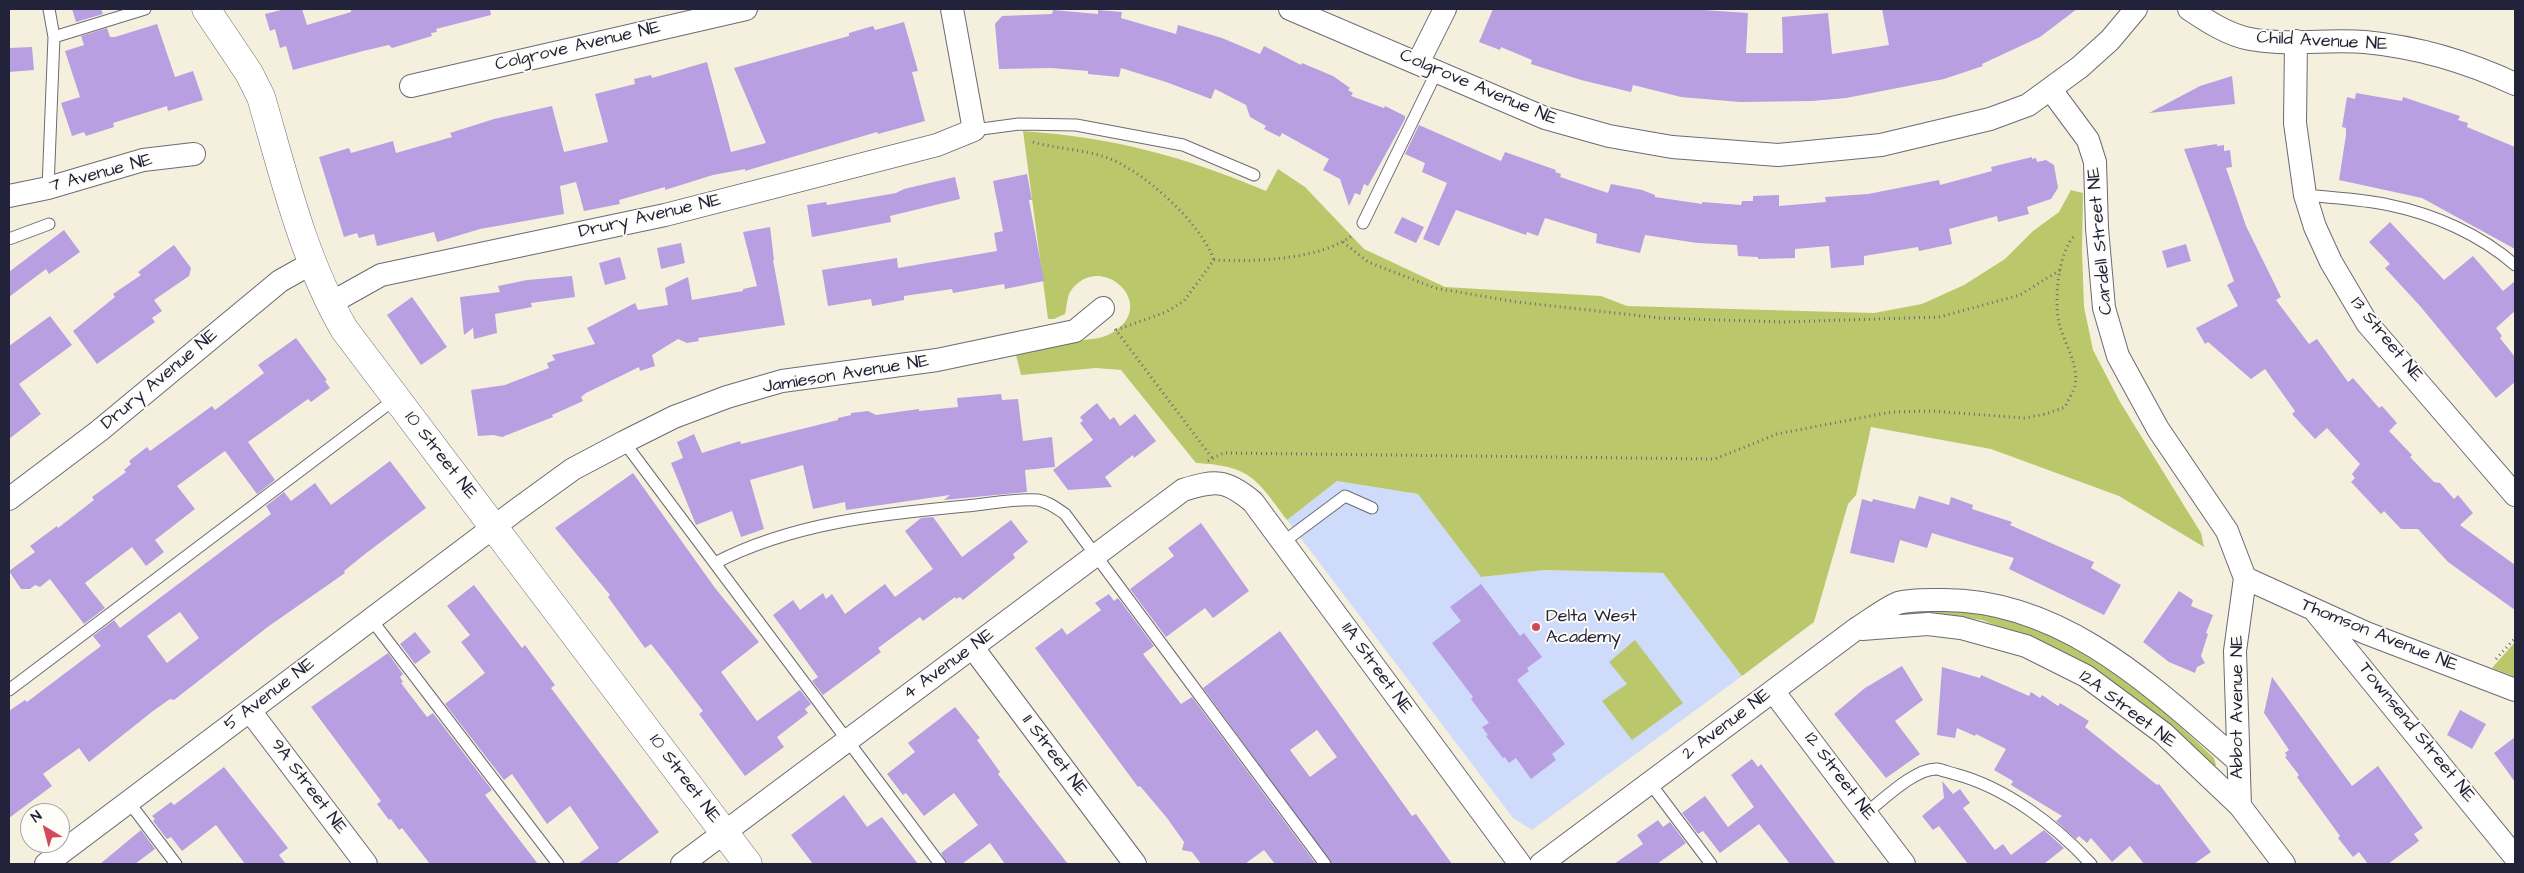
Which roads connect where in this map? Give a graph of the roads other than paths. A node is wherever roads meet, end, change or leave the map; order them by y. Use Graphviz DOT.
graph roads {
  1 [pos="48,9"];
  2 [pos="145,9"];
  3 [pos="206,9"];
  4 [pos="746,9"];
  5 [pos="952,9"];
  6 [pos="1290,9"];
  7 [pos="1445,9"];
  8 [pos="2136,9"];
  9 [pos="2189,9"];
  10 [pos="54,37"];
  11 [pos="2296,41"];
  12 [pos="1428,67"];
  13 [pos="2515,84"];
  14 [pos="412,86"];
  15 [pos="2051,90"];
  16 [pos="974,130"];
  17 [pos="194,154"];
  18 [pos="1254,175"];
  19 [pos="48,188"];
  20 [pos="2305,195"];
  21 [pos="9,196"];
  22 [pos="1363,223"];
  23 [pos="49,224"];
  24 [pos="9,239"];
  25 [pos="312,263"];
  26 [pos="2515,266"];
  27 [pos="329,304"];
  28 [pos="1103,308"];
  29 [pos="395,399"];
  30 [pos="624,442"];
  31 [pos="1224,484"];
  32 [pos="2515,495"];
  33 [pos="9,499"];
  34 [pos="1372,508"];
  35 [pos="494,526"];
  36 [pos="1282,542"];
  37 [pos="1094,556"];
  38 [pos="715,563"];
  39 [pos="2244,578"];
  40 [pos="2315,611"];
  41 [pos="371,619"];
  42 [pos="1856,629"];
  43 [pos="973,648"];
  44 [pos="9,690"];
  45 [pos="2515,690"];
  46 [pos="1773,691"];
  47 [pos="250,711"];
  48 [pos="846,740"];
  49 [pos="2237,760"];
  50 [pos="1650,783"];
  51 [pos="128,801"];
  52 [pos="2240,806"];
  53 [pos="1866,813"];
  54 [pos="724,833"];
  55 [pos="2515,857"];
  56 [pos="46,864"];
  57 [pos="176,864"];
  58 [pos="366,864"];
  59 [pos="558,864"];
  60 [pos="682,864"];
  61 [pos="748,864"];
  62 [pos="940,864"];
  63 [pos="1135,864"];
  64 [pos="1325,864"];
  65 [pos="1520,864"];
  66 [pos="1541,864"];
  67 [pos="1711,864"];
  68 [pos="1904,864"];
  69 [pos="2091,864"];
  70 [pos="2284,864"];
  1 -- 10 [label="lane"];
  2 -- 10 [label="lane"];
  3 -- 25 [label="street, 10 Street NE"];
  4 -- 14 [label="street, Colgrove Avenue NE"];
  5 -- 16 [label="street"];
  6 -- 12 [label="street, Colgrove Avenue NE"];
  7 -- 12 [label="street"];
  8 -- 15 [label="street"];
  9 -- 11 [label="street, Child Avenue NE"];
  10 -- 19 [label="lane"];
  11 -- 13 [label="street, Child Avenue NE"];
  11 -- 20 [label="street, 13 Street NE"];
  12 -- 15 [label="street, Colgrove Avenue NE"];
  12 -- 22 [label="lane"];
  15 -- 39 [label="street, Cardell Street NE"];
  16 -- 18 [label="lane"];
  16 -- 27 [label="street, Drury Avenue NE"];
  17 -- 19 [label="street, 7 Avenue NE"];
  19 -- 21 [label="street, 7 Avenue NE"];
  20 -- 26 [label="lane"];
  20 -- 32 [label="street, 13 Street NE"];
  23 -- 24 [label="lane"];
  25 -- 27 [label="street, 10 Street NE"];
  25 -- 33 [label="street, Drury Avenue NE"];
  27 -- 29 [label="street, 10 Street NE"];
  28 -- 30 [label="street, Jamieson Avenue NE"];
  29 -- 35 [label="street, 10 Street NE"];
  29 -- 44 [label="lane"];
  30 -- 35 [label="street, Jamieson Avenue NE"];
  30 -- 38 [label="lane"];
  31 -- 36 [label="street, 11A Street NE"];
  31 -- 37 [label="street, 4 Avenue NE"];
  34 -- 36 [label="lane"];
  35 -- 41 [label="street, 5 Avenue NE"];
  35 -- 54 [label="street, 10 Street NE"];
  36 -- 65 [label="street, 11A Street NE"];
  37 -- 38 [label="lane"];
  37 -- 43 [label="street, 4 Avenue NE"];
  37 -- 64 [label="lane"];
  38 -- 48 [label="lane"];
  39 -- 40 [label="street, Thomson Avenue NE"];
  39 -- 49 [label="street, Abbot Avenue NE"];
  40 -- 45 [label="street, Thomson Avenue NE"];
  40 -- 55 [label="street, Townsend Street NE"];
  41 -- 47 [label="street, 5 Avenue NE"];
  41 -- 59 [label="lane"];
  42 -- 46 [label="street, 2 Avenue NE"];
  42 -- 49 [label="street, 12A Street NE"];
  42 -- 52 [label="street, 12A Street NE"];
  43 -- 48 [label="street, 4 Avenue NE"];
  43 -- 63 [label="street, 11 Street NE"];
  46 -- 50 [label="street, 2 Avenue NE"];
  46 -- 53 [label="street, 12 Street NE"];
  47 -- 51 [label="street, 5 Avenue NE"];
  47 -- 58 [label="street, 9A Street NE"];
  48 -- 54 [label="street, 4 Avenue NE"];
  48 -- 62 [label="lane"];
  49 -- 52 [label="street, Abbot Avenue NE"];
  50 -- 66 [label="street, 2 Avenue NE"];
  50 -- 67 [label="lane"];
  51 -- 56 [label="street, 5 Avenue NE"];
  51 -- 57 [label="lane"];
  52 -- 70 [label="street, 12A Street NE"];
  53 -- 68 [label="street, 12 Street NE"];
  53 -- 69 [label="lane"];
  54 -- 60 [label="street, 4 Avenue NE"];
  54 -- 61 [label="street, 10 Street NE"];
}
